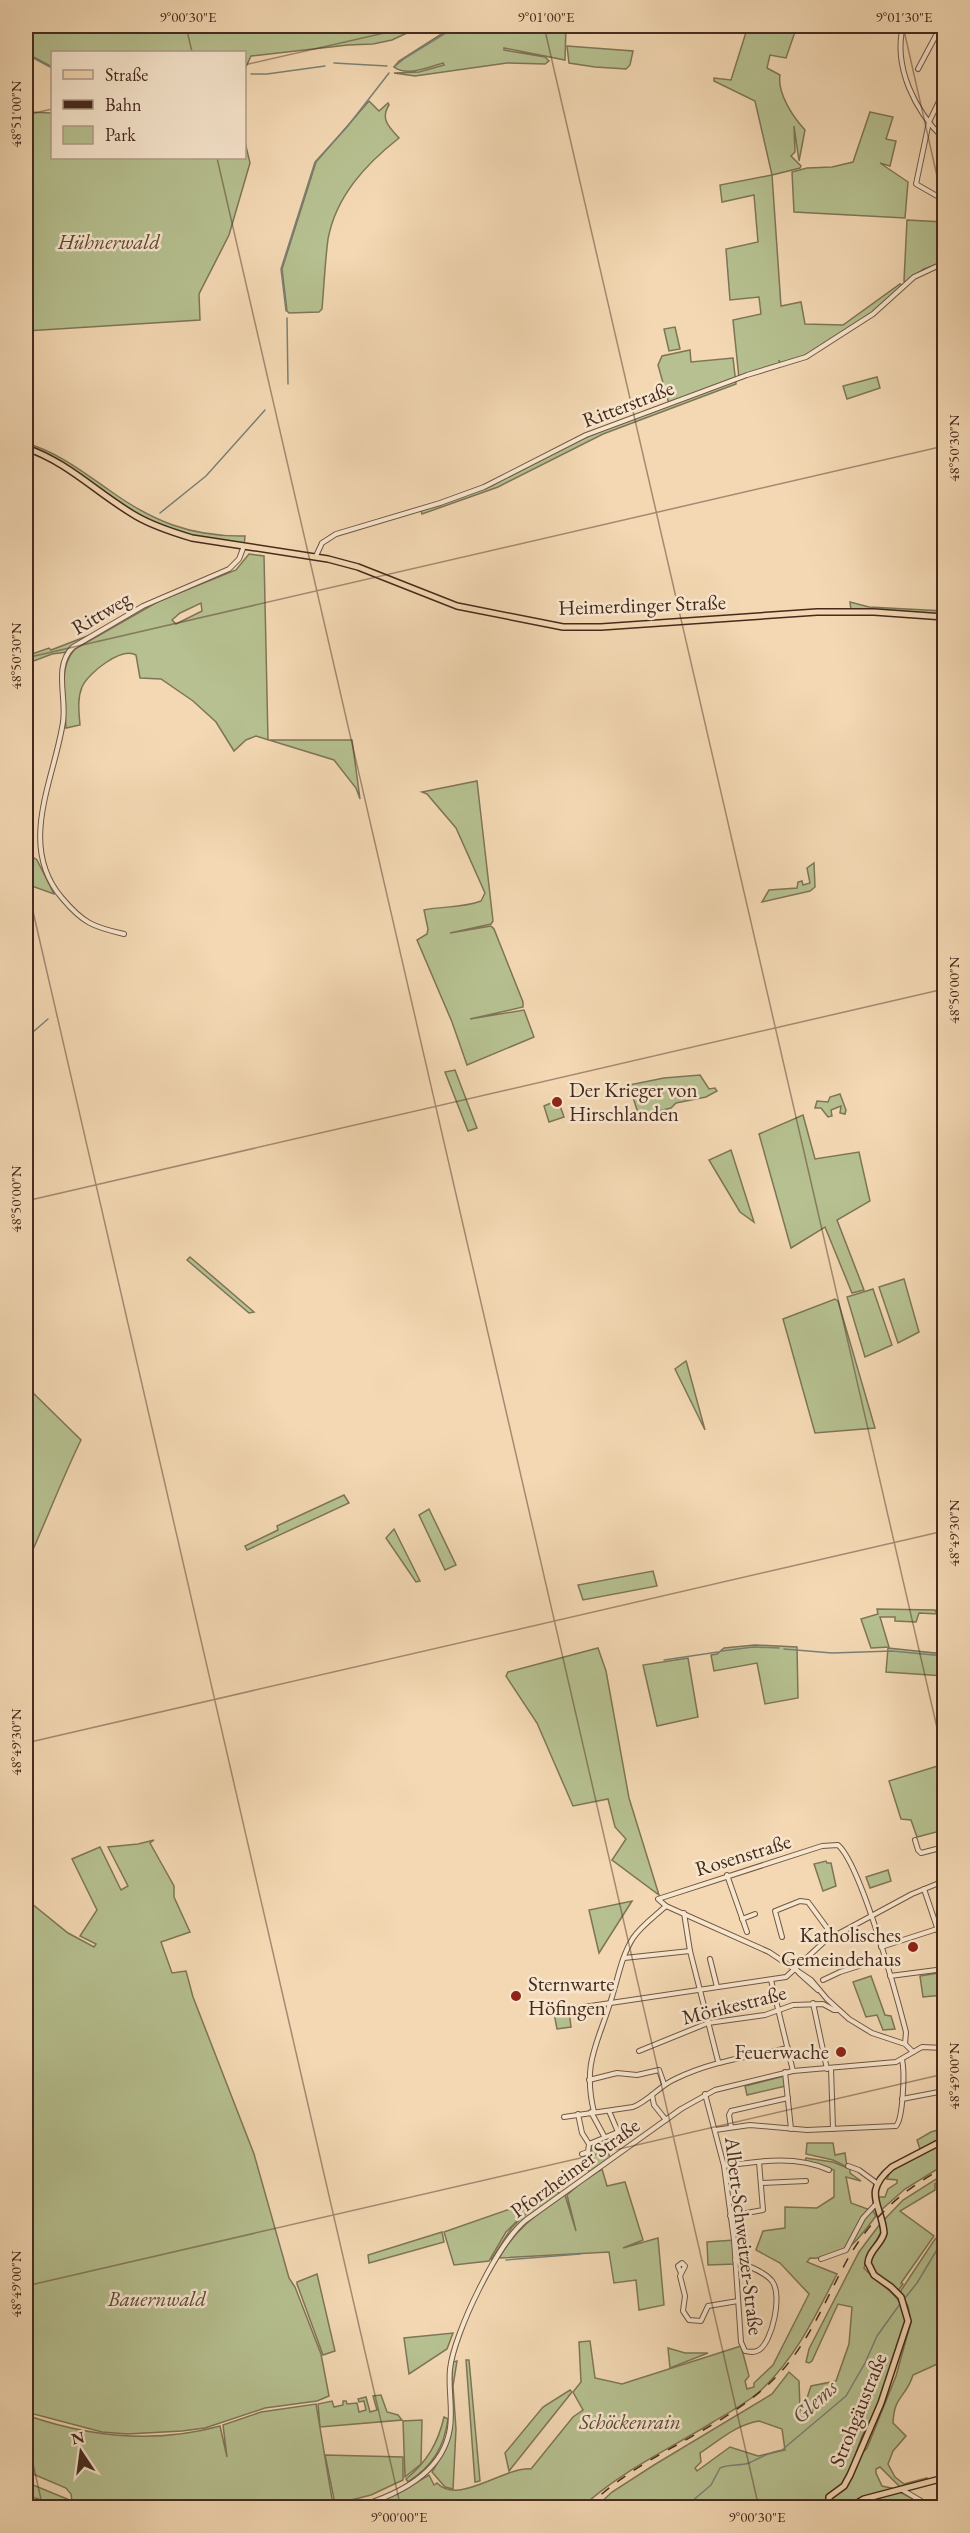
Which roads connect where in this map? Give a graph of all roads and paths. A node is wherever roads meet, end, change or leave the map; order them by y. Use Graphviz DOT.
graph roads {
  1 [pos="903,26"];
  2 [pos="941,26"];
  3 [pos="918,69"];
  4 [pos="945,91"];
  5 [pos="929,122"];
  6 [pos="945,139"];
  7 [pos="945,200"];
  8 [pos="945,263"];
  9 [pos="26,448"];
  10 [pos="244,546"];
  11 [pos="316,556"];
  12 [pos="945,617"];
  13 [pos="124,934"];
  14 [pos="915,1839"];
  15 [pos="945,1847"];
  16 [pos="727,1875"];
  17 [pos="945,1881"];
  18 [pos="924,1889"];
  19 [pos="666,1906"];
  20 [pos="684,1913"];
  21 [pos="755,1914"];
  22 [pos="870,1916"];
  23 [pos="742,1919"];
  24 [pos="938,1929"];
  25 [pos="747,1932"];
  26 [pos="833,1936"];
  27 [pos="783,1937"];
  28 [pos="881,1947"];
  29 [pos="945,1948"];
  30 [pos="690,1951"];
  31 [pos="624,1958"];
  32 [pos="884,1958"];
  33 [pos="710,1959"];
  34 [pos="795,1969"];
  35 [pos="945,1969"];
  36 [pos="890,1976"];
  37 [pos="771,1980"];
  38 [pos="823,1980"];
  39 [pos="717,1987"];
  40 [pos="700,1990"];
  41 [pos="813,2003"];
  42 [pos="610,2004"];
  43 [pos="570,2009"];
  44 [pos="778,2010"];
  45 [pos="838,2010"];
  46 [pos="708,2023"];
  47 [pos="905,2044"];
  48 [pos="788,2048"];
  49 [pos="945,2048"];
  50 [pos="639,2051"];
  51 [pos="913,2052"];
  52 [pos="902,2060"];
  53 [pos="718,2061"];
  54 [pos="829,2068"];
  55 [pos="793,2071"];
  56 [pos="785,2072"];
  57 [pos="589,2080"];
  58 [pos="664,2084"];
  59 [pos="945,2091"];
  60 [pos="705,2094"];
  61 [pos="652,2095"];
  62 [pos="788,2098"];
  63 [pos="902,2099"];
  64 [pos="642,2103"];
  65 [pos="654,2105"];
  66 [pos="609,2110"];
  67 [pos="592,2112"];
  68 [pos="578,2114"];
  69 [pos="564,2116"];
  70 [pos="666,2120"];
  71 [pos="731,2127"];
  72 [pos="791,2129"];
  73 [pos="833,2129"];
  74 [pos="715,2130"];
  75 [pos="604,2136"];
  76 [pos="945,2140"];
  77 [pos="589,2144"];
  78 [pos="582,2154"];
  79 [pos="759,2162"];
  80 [pos="724,2166"];
  81 [pos="848,2166"];
  82 [pos="829,2170"];
  83 [pos="806,2181"];
  84 [pos="761,2183"];
  85 [pos="878,2184"];
  86 [pos="875,2205"];
  87 [pos="730,2216"];
  88 [pos="821,2259"];
  89 [pos="735,2260"];
  90 [pos="681,2273"];
  91 [pos="738,2301"];
  92 [pos="945,2478"];
  93 [pos="901,2489"];
  94 [pos="353,2508"];
  95 [pos="829,2508"];
  96 [pos="849,2508"];
  97 [pos="933,2508"];
  1 -- 5 [label="street"];
  2 -- 3 [label="street"];
  4 -- 5 [label="street"];
  5 -- 6 [label="street"];
  5 -- 7 [label="street"];
  8 -- 11 [label="street, Ritterstraße"];
  9 -- 10 [label="main road, Heimerdinger Straße"];
  10 -- 11 [label="main road, Heimerdinger Straße"];
  10 -- 13 [label="street, Rittweg"];
  11 -- 12 [label="main road, Heimerdinger Straße"];
  14 -- 15 [label="street"];
  16 -- 19 [label="street, Rosenstraße"];
  16 -- 22 [label="street, Rosenstraße"];
  16 -- 23 [label="street"];
  17 -- 18 [label="street"];
  18 -- 22 [label="street"];
  18 -- 24 [label="street"];
  19 -- 20 [label="street"];
  19 -- 31 [label="street"];
  20 -- 30 [label="street"];
  20 -- 34 [label="street"];
  21 -- 23 [label="street"];
  22 -- 26 [label="street"];
  22 -- 28 [label="street"];
  23 -- 25 [label="street"];
  24 -- 28 [label="street"];
  24 -- 29 [label="street"];
  26 -- 27 [label="street"];
  26 -- 34 [label="street"];
  28 -- 32 [label="street"];
  30 -- 31 [label="street"];
  30 -- 40 [label="street"];
  31 -- 42 [label="street"];
  32 -- 36 [label="street"];
  32 -- 38 [label="street"];
  33 -- 39 [label="street"];
  34 -- 37 [label="street"];
  34 -- 45 [label="street"];
  35 -- 36 [label="street"];
  36 -- 47 [label="street"];
  37 -- 39 [label="street"];
  37 -- 44 [label="street"];
  39 -- 40 [label="street"];
  40 -- 42 [label="street"];
  40 -- 46 [label="street"];
  41 -- 44 [label="street, Mörikestraße"];
  41 -- 45 [label="street, Mörikestraße"];
  41 -- 54 [label="street"];
  42 -- 43 [label="street"];
  42 -- 57 [label="street"];
  44 -- 46 [label="street, Mörikestraße"];
  44 -- 48 [label="street"];
  45 -- 47 [label="street"];
  46 -- 50 [label="street, Mörikestraße"];
  46 -- 53 [label="street"];
  47 -- 51 [label="street"];
  48 -- 53 [label="street"];
  48 -- 55 [label="street"];
  49 -- 51 [label="street, Pforzheimer Straße"];
  51 -- 52 [label="street, Pforzheimer Straße"];
  52 -- 54 [label="street, Pforzheimer Straße"];
  52 -- 63 [label="street"];
  53 -- 58 [label="street"];
  54 -- 55 [label="street, Pforzheimer Straße"];
  54 -- 73 [label="street"];
  55 -- 56 [label="street, Pforzheimer Straße"];
  56 -- 60 [label="street, Pforzheimer Straße"];
  56 -- 62 [label="street"];
  57 -- 58 [label="street"];
  57 -- 67 [label="street"];
  58 -- 61 [label="street"];
  59 -- 63 [label="street"];
  60 -- 70 [label="street, Pforzheimer Straße"];
  60 -- 74 [label="street, Albert-Schweitzer-Straße"];
  61 -- 64 [label="street"];
  61 -- 65 [label="street"];
  62 -- 71 [label="street"];
  62 -- 72 [label="street"];
  63 -- 73 [label="street"];
  64 -- 65 [label="street"];
  64 -- 66 [label="street"];
  65 -- 70 [label="street"];
  66 -- 67 [label="street"];
  66 -- 75 [label="street"];
  67 -- 68 [label="street"];
  67 -- 75 [label="street"];
  68 -- 69 [label="street"];
  68 -- 77 [label="street"];
  70 -- 94 [label="street, Pforzheimer Straße"];
  71 -- 72 [label="street"];
  71 -- 74 [label="street"];
  72 -- 73 [label="street"];
  74 -- 80 [label="street, Albert-Schweitzer-Straße"];
  75 -- 77 [label="street"];
  76 -- 85 [label="main road"];
  77 -- 78 [label="street"];
  79 -- 80 [label="street"];
  79 -- 82 [label="street"];
  79 -- 84 [label="street"];
  80 -- 87 [label="street, Albert-Schweitzer-Straße"];
  81 -- 85 [label="street"];
  83 -- 84 [label="street"];
  84 -- 87 [label="street"];
  85 -- 86 [label="main road"];
  86 -- 88 [label="street"];
  86 -- 95 [label="main road, Strohgäustraße"];
  87 -- 89 [label="street, Albert-Schweitzer-Straße"];
  89 -- 91 [label="street, Albert-Schweitzer-Straße"];
  89 -- 91 [label="street, Albert-Schweitzer-Straße"];
  90 -- 91 [label="street"];
  92 -- 93 [label="main road"];
  93 -- 96 [label="main road"];
  93 -- 97 [label="street"];
}
